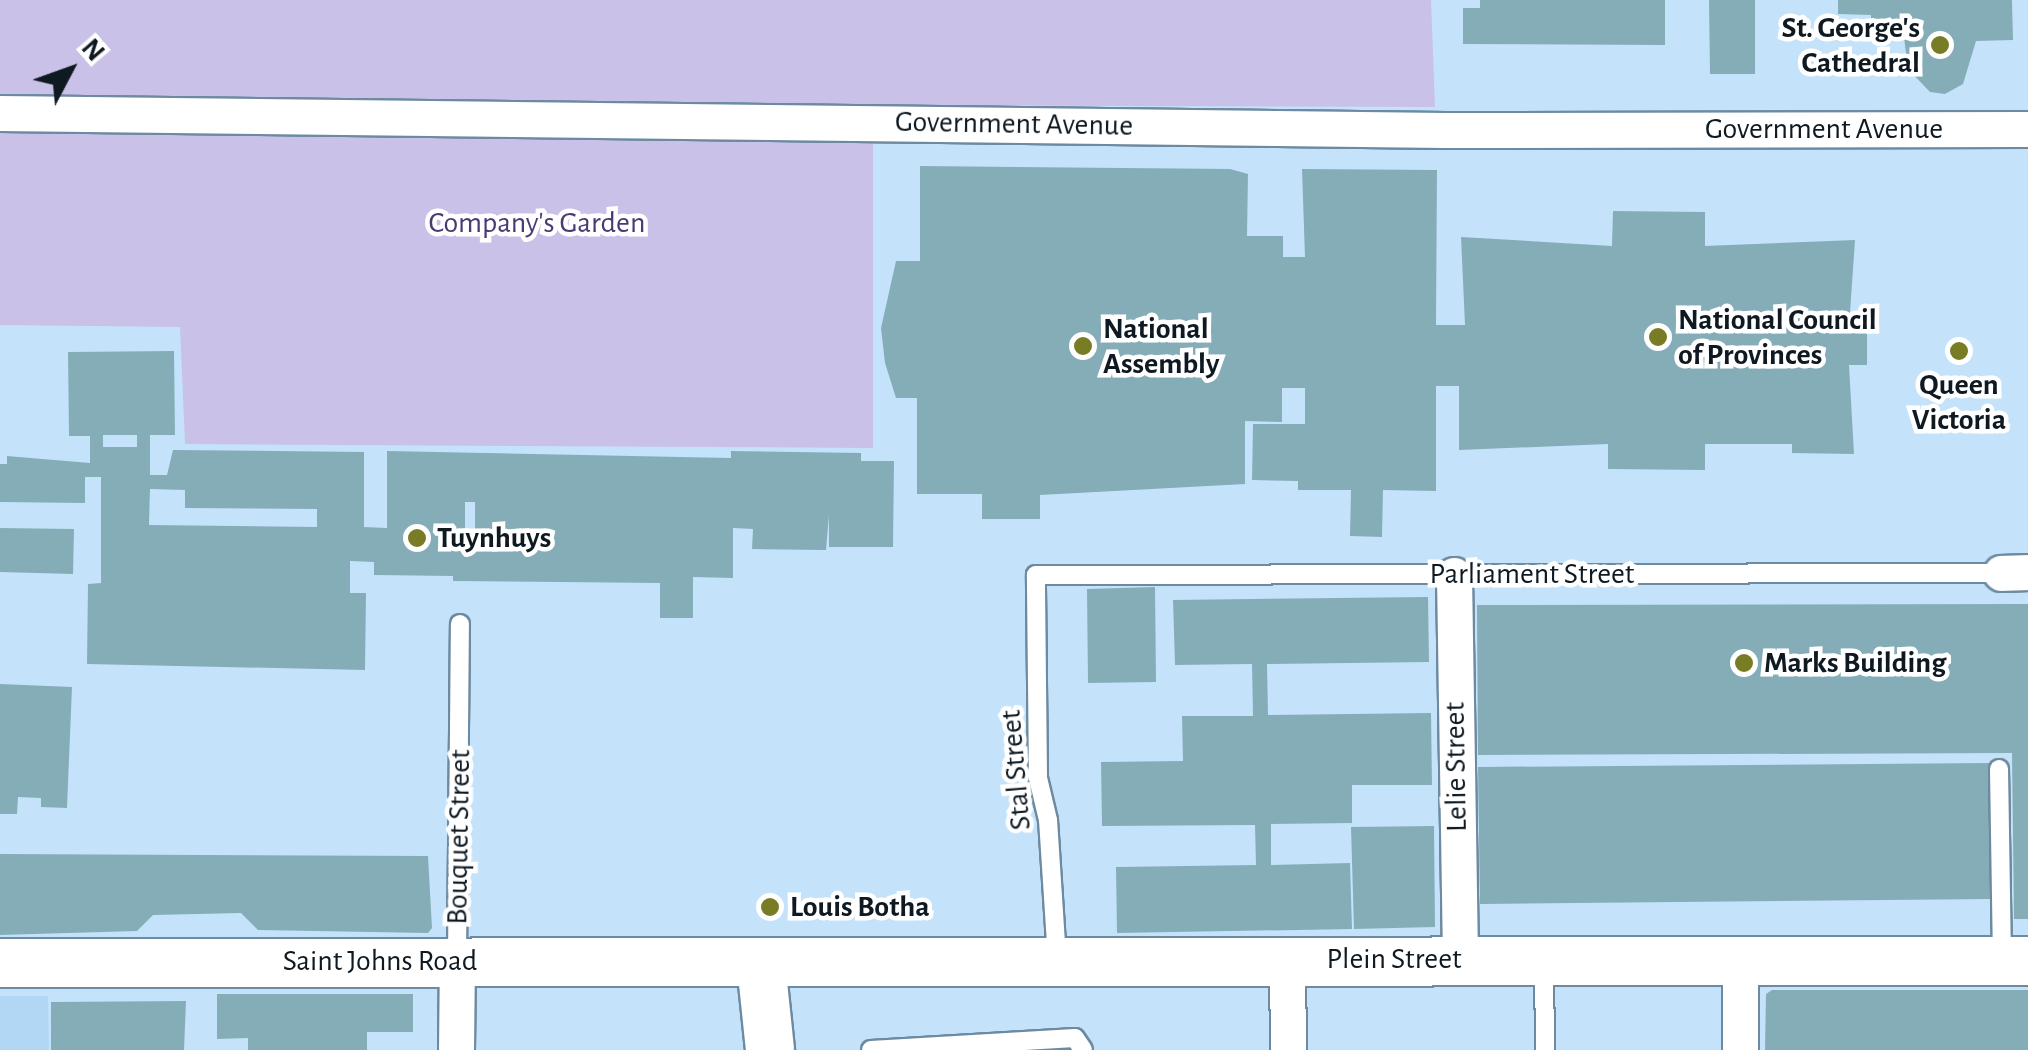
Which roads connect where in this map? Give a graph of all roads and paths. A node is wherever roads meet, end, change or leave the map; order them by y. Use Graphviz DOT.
graph roads {
  1 [pos="0,113"];
  2 [pos="2028,129"];
  3 [pos="2015,572"];
  4 [pos="1454,574"];
  5 [pos="1036,575"];
  6 [pos="460,624"];
  7 [pos="1999,770"];
  8 [pos="1056,959"];
  9 [pos="1460,959"];
  10 [pos="1544,959"];
  11 [pos="457,960"];
  12 [pos="1287,960"];
  13 [pos="1740,960"];
  14 [pos="2015,961"];
  15 [pos="0,963"];
  16 [pos="761,964"];
  17 [pos="456,1036"];
  18 [pos="770,1050"];
  19 [pos="870,1050"];
  20 [pos="1083,1050"];
  21 [pos="1288,1050"];
  22 [pos="1545,1050"];
  23 [pos="1740,1050"];
  1 -- 2 [label="street, Government Avenue"];
  3 -- 4 [label="lane, Parliament Street"];
  4 -- 5 [label="lane, Parliament Street"];
  4 -- 9 [label="street, Lelie Street"];
  5 -- 8 [label="lane, Stal Street"];
  6 -- 11 [label="lane, Bouquet Street"];
  7 -- 14 [label="lane"];
  8 -- 12 [label="street, Plein Street"];
  8 -- 16 [label="street, Plein Street"];
  9 -- 10 [label="street, Plein Street"];
  9 -- 12 [label="street, Plein Street"];
  10 -- 13 [label="street, Plein Street"];
  10 -- 22 [label="lane"];
  11 -- 15 [label="street, Saint Johns Road"];
  11 -- 16 [label="street, Saint Johns Road"];
  11 -- 17 [label="street, Bouquet Street"];
  12 -- 21 [label="street"];
  13 -- 14 [label="street, Plein Street"];
  13 -- 23 [label="street"];
  16 -- 18 [label="street"];
  19 -- 20 [label="lane"];
}
